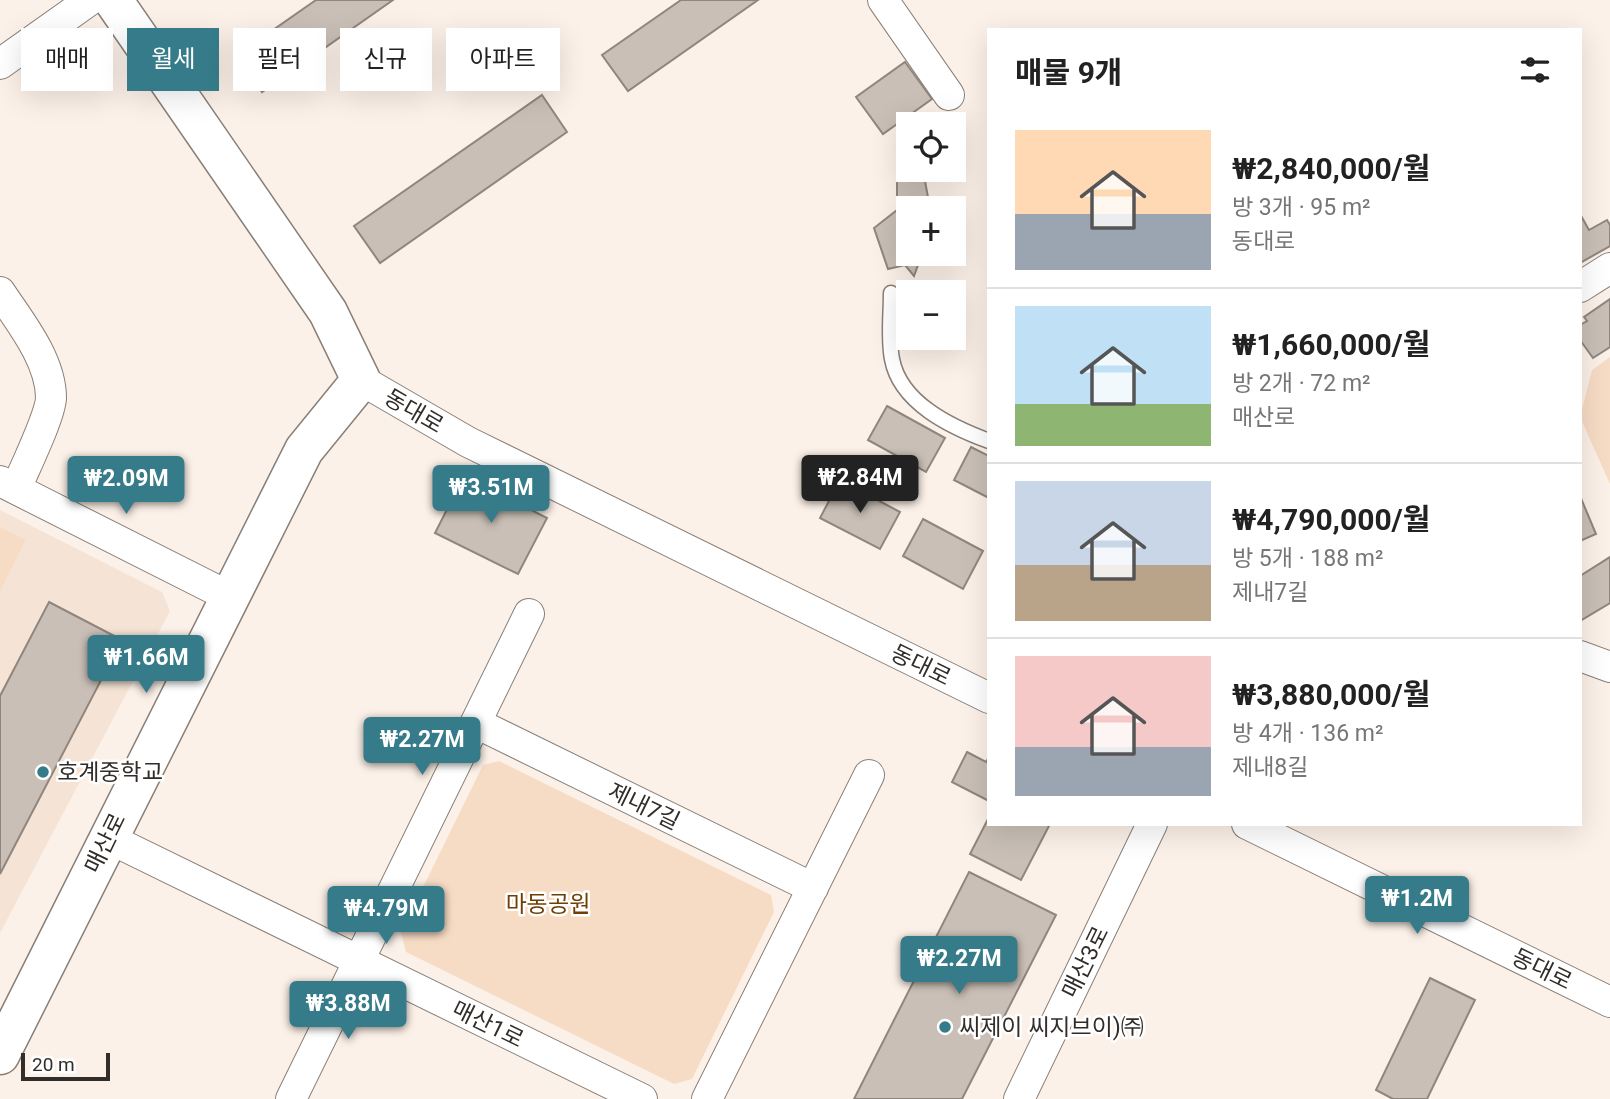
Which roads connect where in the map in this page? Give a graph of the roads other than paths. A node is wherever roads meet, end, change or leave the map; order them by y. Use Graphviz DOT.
graph roads {
  1 [pos="90,0"];
  2 [pos="113,0"];
  3 [pos="883,0"];
  4 [pos="0,64"];
  5 [pos="949,96"];
  6 [pos="1610,268"];
  7 [pos="1582,286"];
  8 [pos="0,292"];
  9 [pos="891,293"];
  10 [pos="361,380"];
  11 [pos="987,440"];
  12 [pos="8,485"];
  13 [pos="228,596"];
  14 [pos="529,614"];
  15 [pos="1582,657"];
  16 [pos="1610,667"];
  17 [pos="987,697"];
  18 [pos="476,723"];
  19 [pos="869,775"];
  20 [pos="1151,826"];
  21 [pos="1251,826"];
  22 [pos="108,838"];
  23 [pos="813,888"];
  24 [pos="360,961"];
  25 [pos="1610,1002"];
  26 [pos="0,1055"];
  27 [pos="291,1099"];
  28 [pos="642,1099"];
  29 [pos="707,1099"];
  30 [pos="1018,1099"];
  1 -- 4 [label="street"];
  2 -- 10 [label="street, 동대로"];
  3 -- 5 [label="street"];
  6 -- 7 [label="street"];
  8 -- 12 [label="street"];
  9 -- 11 [label="lane"];
  10 -- 13 [label="street, 매산로"];
  10 -- 17 [label="street, 동대로"];
  12 -- 13 [label="street"];
  13 -- 22 [label="street, 매산로"];
  14 -- 18 [label="street"];
  15 -- 16 [label="street"];
  18 -- 23 [label="street, 제내7길"];
  18 -- 24 [label="street"];
  19 -- 23 [label="street"];
  20 -- 30 [label="street, 매산3로"];
  21 -- 25 [label="street, 동대로"];
  22 -- 24 [label="street, 매산1로"];
  22 -- 26 [label="street, 매산로"];
  23 -- 29 [label="street"];
  24 -- 27 [label="street"];
  24 -- 28 [label="street, 매산1로"];
}
